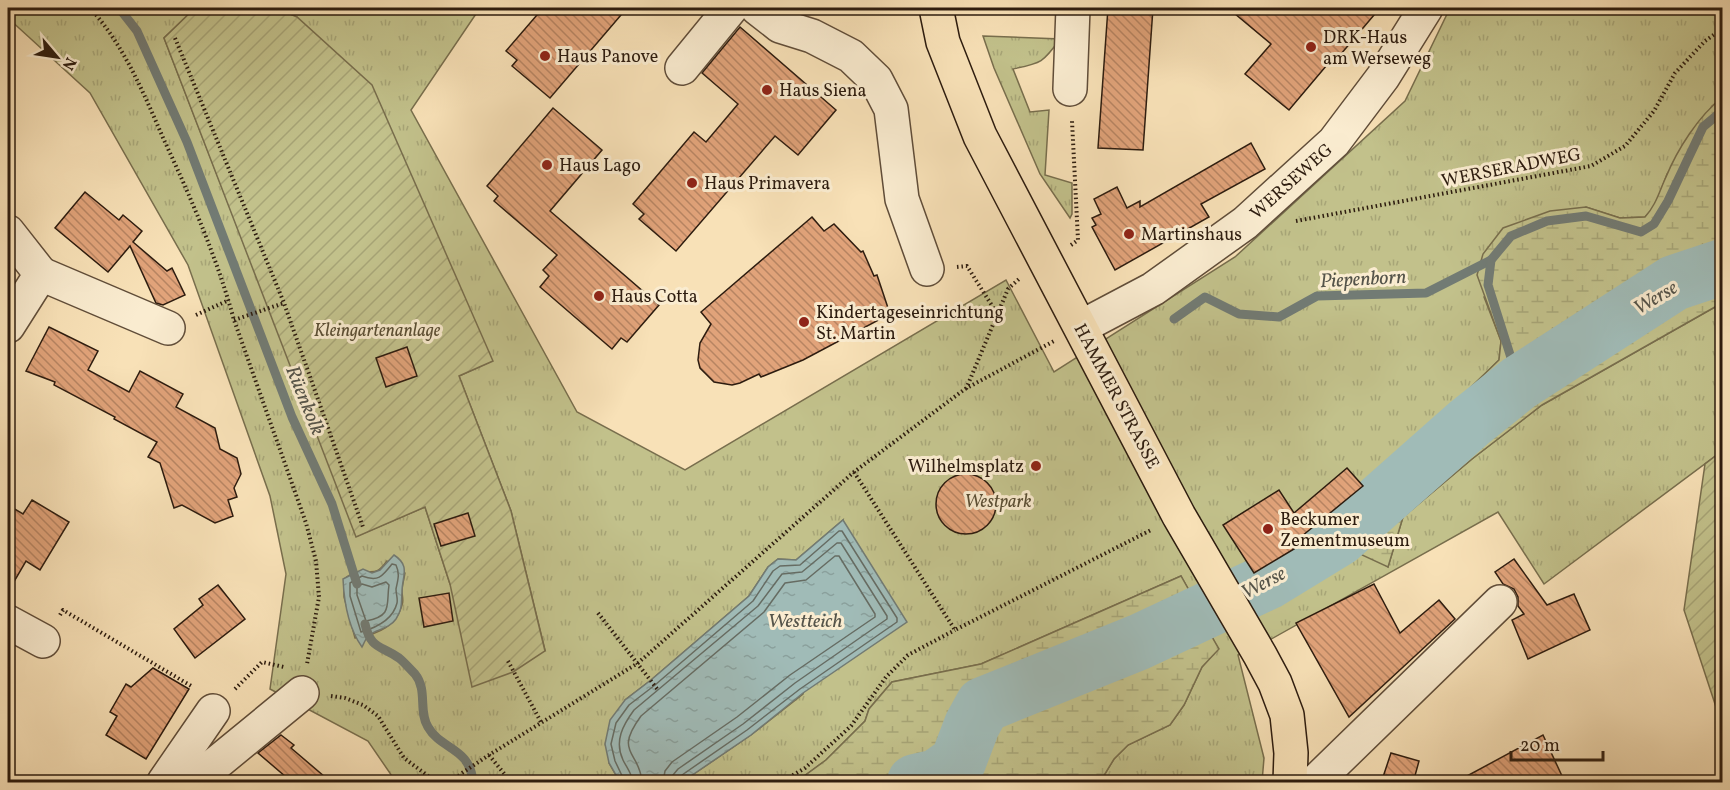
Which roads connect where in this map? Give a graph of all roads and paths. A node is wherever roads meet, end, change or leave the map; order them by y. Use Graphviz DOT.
graph roads {
  1 [pos="90,8"];
  2 [pos="731,8"];
  3 [pos="757,8"];
  4 [pos="936,8"];
  5 [pos="1073,8"];
  6 [pos="1426,8"];
  7 [pos="1722,29"];
  8 [pos="175,38"];
  9 [pos="682,68"];
  10 [pos="1070,89"];
  11 [pos="1295,221"];
  12 [pos="8,232"];
  13 [pos="1035,267"];
  14 [pos="927,269"];
  15 [pos="41,274"];
  16 [pos="976,281"];
  17 [pos="284,303"];
  18 [pos="997,313"];
  19 [pos="234,320"];
  20 [pos="8,326"];
  21 [pos="168,327"];
  22 [pos="1081,327"];
  23 [pos="965,389"];
  24 [pos="854,472"];
  25 [pos="1179,516"];
  26 [pos="363,527"];
  27 [pos="1500,602"];
  28 [pos="598,613"];
  29 [pos="8,622"];
  30 [pos="955,630"];
  31 [pos="42,641"];
  32 [pos="508,661"];
  33 [pos="262,662"];
  34 [pos="638,663"];
  35 [pos="658,690"];
  36 [pos="302,693"];
  37 [pos="213,711"];
  38 [pos="542,724"];
  39 [pos="489,755"];
  40 [pos="164,783"];
  41 [pos="201,783"];
  42 [pos="436,783"];
  43 [pos="452,783"];
  44 [pos="512,783"];
  45 [pos="781,783"];
  46 [pos="1290,783"];
  47 [pos="1316,783"];
  1 -- 19 [label="path"];
  2 -- 9 [label="street"];
  3 -- 14 [label="street"];
  4 -- 13 [label="main road, HAMMER STRASSE"];
  5 -- 10 [label="street"];
  6 -- 22 [label="street, WERSEWEG"];
  7 -- 11 [label="path, WERSERADWEG"];
  8 -- 17 [label="path"];
  10 -- 13 [label="path"];
  12 -- 15 [label="street"];
  13 -- 18 [label="path"];
  13 -- 22 [label="main road, HAMMER STRASSE"];
  15 -- 20 [label="street"];
  15 -- 21 [label="street"];
  16 -- 18 [label="path"];
  17 -- 19 [label="path"];
  17 -- 26 [label="path"];
  18 -- 23 [label="path"];
  19 -- 36 [label="path"];
  22 -- 23 [label="path"];
  22 -- 25 [label="main road, HAMMER STRASSE"];
  23 -- 24 [label="path"];
  24 -- 30 [label="path"];
  24 -- 34 [label="path"];
  25 -- 30 [label="path"];
  25 -- 46 [label="main road, HAMMER STRASSE"];
  27 -- 47 [label="street"];
  28 -- 34 [label="path"];
  29 -- 31 [label="street"];
  30 -- 45 [label="path"];
  31 -- 37 [label="path"];
  32 -- 38 [label="path"];
  33 -- 37 [label="path"];
  34 -- 35 [label="path"];
  34 -- 38 [label="path"];
  36 -- 41 [label="street"];
  36 -- 42 [label="path"];
  37 -- 40 [label="street"];
  38 -- 39 [label="path"];
  39 -- 43 [label="path"];
  39 -- 44 [label="path"];
}
